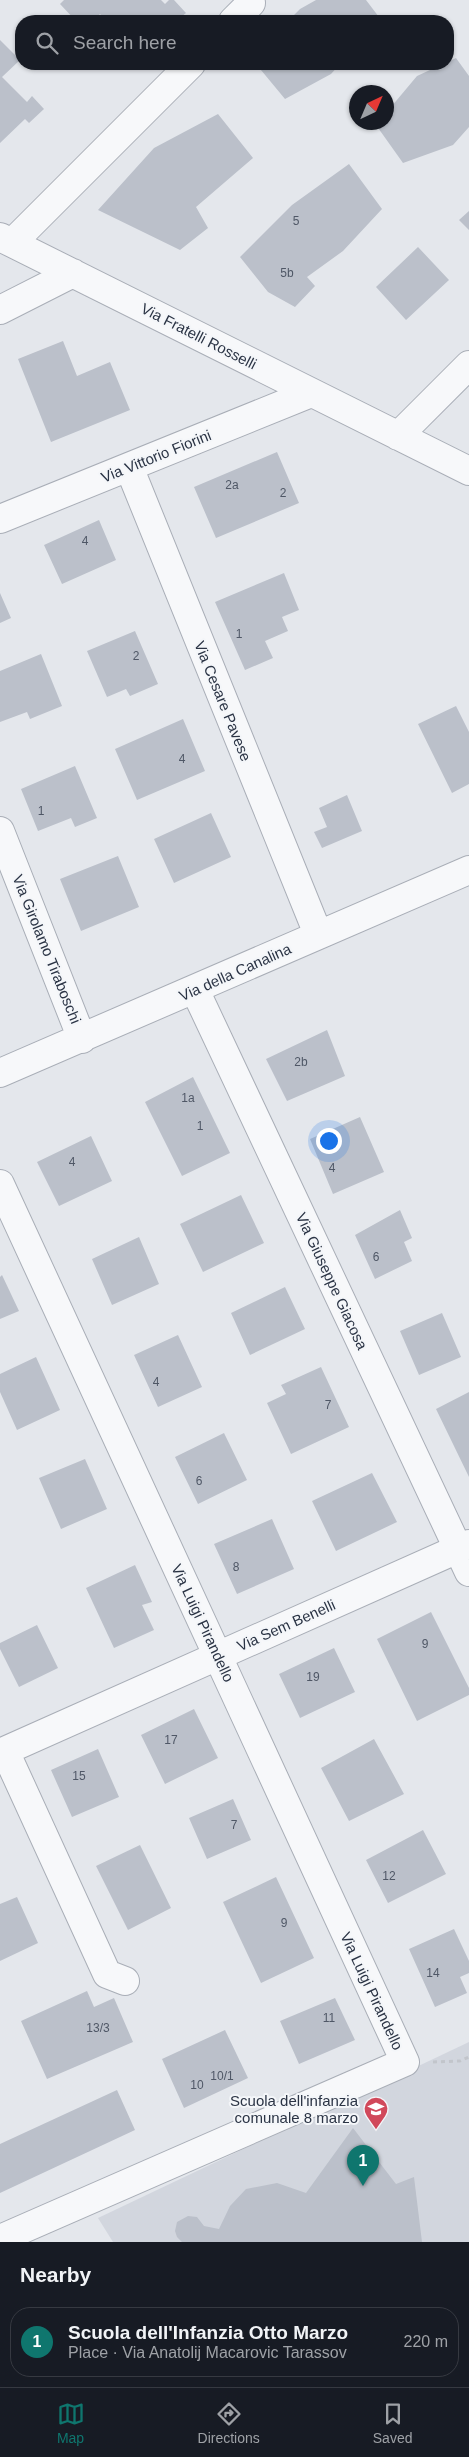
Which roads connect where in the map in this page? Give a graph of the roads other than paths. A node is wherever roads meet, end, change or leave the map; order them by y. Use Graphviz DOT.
graph roads {
  1 [pos="185,70"];
  2 [pos="6,240"];
  3 [pos="73,273"];
  4 [pos="0,310"];
  5 [pos="469,366"];
  6 [pos="311,393"];
  7 [pos="398,436"];
  8 [pos="129,468"];
  9 [pos="469,471"];
  10 [pos="0,519"];
  11 [pos="0,831"];
  12 [pos="469,870"];
  13 [pos="318,934"];
  14 [pos="195,990"];
  15 [pos="82,1039"];
  16 [pos="0,1073"];
  17 [pos="0,1184"];
  18 [pos="466,1555"];
  19 [pos="217,1655"];
  20 [pos="2,1752"];
  21 [pos="125,1981"];
  22 [pos="0,2239"];
  1 -- 2 [label="street"];
  2 -- 3 [label="street, Via Fratelli Rosselli"];
  3 -- 4 [label="street"];
  3 -- 6 [label="street, Via Fratelli Rosselli"];
  5 -- 7 [label="street"];
  6 -- 7 [label="street, Via Fratelli Rosselli"];
  6 -- 8 [label="street, Via Vittorio Fiorini"];
  7 -- 9 [label="street, Via Fratelli Rosselli"];
  8 -- 10 [label="street, Via Vittorio Fiorini"];
  8 -- 13 [label="street, Via Cesare Pavese"];
  11 -- 15 [label="street, Via Girolamo Tiraboschi"];
  12 -- 13 [label="street, Via della Canalina"];
  13 -- 14 [label="street, Via della Canalina"];
  14 -- 15 [label="street, Via della Canalina"];
  14 -- 18 [label="street, Via Giuseppe Giacosa"];
  15 -- 16 [label="street, Via della Canalina"];
  17 -- 19 [label="street, Via Luigi Pirandello"];
  18 -- 19 [label="street, Via Sem Benelli"];
  19 -- 20 [label="street, Via Sem Benelli"];
  19 -- 22 [label="street, Via Luigi Pirandello"];
  20 -- 21 [label="street, Via Sem Benelli"];
}
